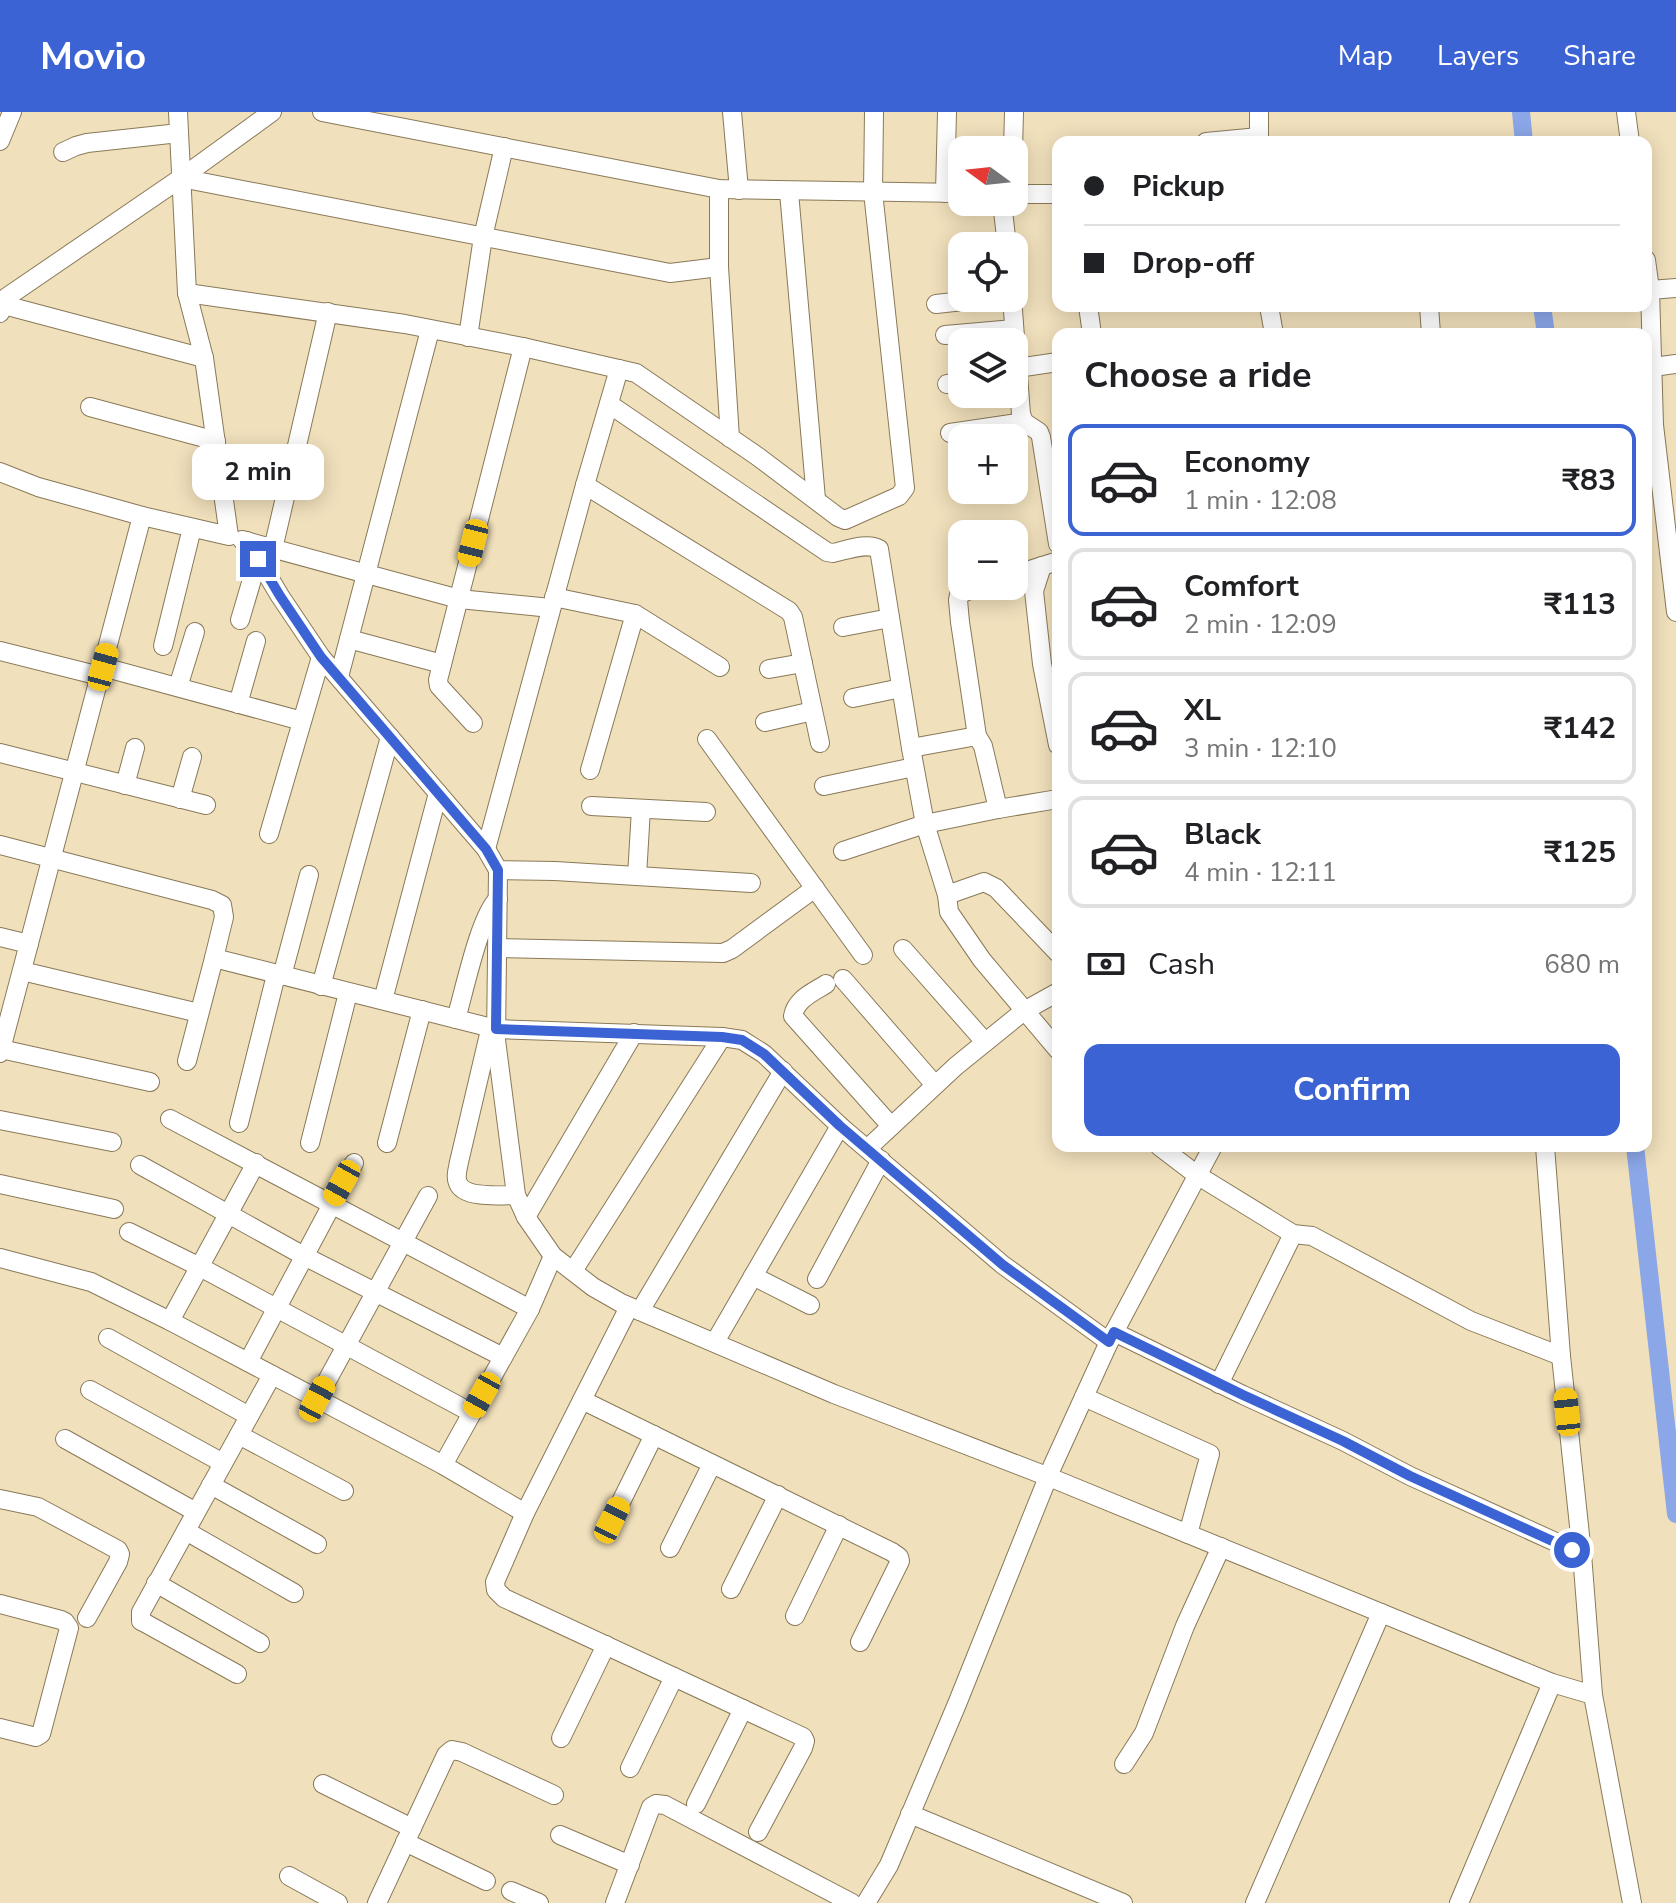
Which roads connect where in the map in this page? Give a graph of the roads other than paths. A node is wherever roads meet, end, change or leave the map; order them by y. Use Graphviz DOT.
graph roads {
  1 [pos="12,112"];
  2 [pos="178,112"];
  3 [pos="272,112"];
  4 [pos="322,112"];
  5 [pos="732,112"];
  6 [pos="874,112"];
  7 [pos="947,112"];
  8 [pos="1014,112"];
  9 [pos="1259,112"];
  10 [pos="1626,112"];
  11 [pos="179,133"];
  12 [pos="949,136"];
  13 [pos="1013,136"];
  14 [pos="1259,136"];
  15 [pos="1629,136"];
  16 [pos="0,141"];
  17 [pos="504,147"];
  18 [pos="63,152"];
  19 [pos="181,178"];
  20 [pos="719,189"];
  21 [pos="739,190"];
  22 [pos="789,192"];
  23 [pos="873,192"];
  24 [pos="948,193"];
  25 [pos="1028,194"];
  26 [pos="1052,194"];
  27 [pos="483,237"];
  28 [pos="719,267"];
  29 [pos="1676,288"];
  30 [pos="1652,290"];
  31 [pos="187,293"];
  32 [pos="948,303"];
  33 [pos="936,304"];
  34 [pos="2,309"];
  35 [pos="328,312"];
  36 [pos="430,330"];
  37 [pos="945,335"];
  38 [pos="948,335"];
  39 [pos="468,337"];
  40 [pos="1652,341"];
  41 [pos="523,347"];
  42 [pos="204,358"];
  43 [pos="1052,364"];
  44 [pos="1676,364"];
  45 [pos="1653,367"];
  46 [pos="619,369"];
  47 [pos="1028,370"];
  48 [pos="609,404"];
  49 [pos="90,407"];
  50 [pos="1020,408"];
  51 [pos="1024,422"];
  52 [pos="1011,424"];
  53 [pos="730,438"];
  54 [pos="216,441"];
  55 [pos="0,472"];
  56 [pos="585,485"];
  57 [pos="816,499"];
  58 [pos="1052,506"];
  59 [pos="142,516"];
  60 [pos="192,528"];
  61 [pos="238,539"];
  62 [pos="266,554"];
  63 [pos="1050,563"];
  64 [pos="1028,570"];
  65 [pos="367,575"];
  66 [pos="1674,591"];
  67 [pos="459,599"];
  68 [pos="958,600"];
  69 [pos="552,602"];
  70 [pos="1676,612"];
  71 [pos="635,614"];
  72 [pos="890,618"];
  73 [pos="240,620"];
  74 [pos="843,627"];
  75 [pos="195,632"];
  76 [pos="349,639"];
  77 [pos="256,641"];
  78 [pos="163,646"];
  79 [pos="0,651"];
  80 [pos="321,657"];
  81 [pos="803,663"];
  82 [pos="442,664"];
  83 [pos="720,667"];
  84 [pos="769,669"];
  85 [pos="102,672"];
  86 [pos="339,677"];
  87 [pos="178,687"];
  88 [pos="901,688"];
  89 [pos="853,698"];
  90 [pos="238,704"];
  91 [pos="813,711"];
  92 [pos="1052,715"];
  93 [pos="302,721"];
  94 [pos="765,722"];
  95 [pos="473,723"];
  96 [pos="977,736"];
  97 [pos="390,737"];
  98 [pos="707,739"];
  99 [pos="820,743"];
  100 [pos="135,748"];
  101 [pos="0,753"];
  102 [pos="192,757"];
  103 [pos="912,757"];
  104 [pos="590,770"];
  105 [pos="75,773"];
  106 [pos="125,785"];
  107 [pos="824,786"];
  108 [pos="438,793"];
  109 [pos="180,799"];
  110 [pos="1052,800"];
  111 [pos="206,805"];
  112 [pos="591,806"];
  113 [pos="641,809"];
  114 [pos="998,809"];
  115 [pos="706,812"];
  116 [pos="925,824"];
  117 [pos="269,834"];
  118 [pos="0,845"];
  119 [pos="486,849"];
  120 [pos="843,851"];
  121 [pos="52,859"];
  122 [pos="498,870"];
  123 [pos="309,875"];
  124 [pos="637,876"];
  125 [pos="751,883"];
  126 [pos="815,888"];
  127 [pos="947,895"];
  128 [pos="498,899"];
  129 [pos="0,937"];
  130 [pos="29,944"];
  131 [pos="1052,947"];
  132 [pos="498,948"];
  133 [pos="903,949"];
  134 [pos="863,955"];
  135 [pos="214,958"];
  136 [pos="22,971"];
  137 [pos="279,976"];
  138 [pos="321,986"];
  139 [pos="348,993"];
  140 [pos="1052,995"];
  141 [pos="383,1000"];
  142 [pos="6,1004"];
  143 [pos="422,1010"];
  144 [pos="1024,1011"];
  145 [pos="199,1013"];
  146 [pos="456,1019"];
  147 [pos="494,1028"];
  148 [pos="634,1033"];
  149 [pos="722,1037"];
  150 [pos="985,1042"];
  151 [pos="1052,1043"];
  152 [pos="0,1051"];
  153 [pos="187,1061"];
  154 [pos="783,1071"];
  155 [pos="150,1082"];
  156 [pos="935,1085"];
  157 [pos="170,1119"];
  158 [pos="0,1120"];
  159 [pos="239,1123"];
  160 [pos="840,1126"];
  161 [pos="891,1126"];
  162 [pos="112,1142"];
  163 [pos="310,1143"];
  164 [pos="387,1143"];
  165 [pos="1167,1152"];
  166 [pos="1210,1152"];
  167 [pos="1546,1152"];
  168 [pos="874,1154"];
  169 [pos="256,1163"];
  170 [pos="354,1163"];
  171 [pos="140,1165"];
  172 [pos="1197,1175"];
  173 [pos="0,1184"];
  174 [pos="516,1195"];
  175 [pos="428,1196"];
  176 [pos="330,1204"];
  177 [pos="114,1209"];
  178 [pos="228,1214"];
  179 [pos="526,1217"];
  180 [pos="129,1232"];
  181 [pos="1293,1234"];
  182 [pos="403,1242"];
  183 [pos="304,1256"];
  184 [pos="553,1256"];
  185 [pos="0,1258"];
  186 [pos="200,1267"];
  187 [pos="573,1271"];
  188 [pos="753,1276"];
  189 [pos="817,1279"];
  190 [pos="375,1292"];
  191 [pos="810,1305"];
  192 [pos="276,1309"];
  193 [pos="530,1309"];
  194 [pos="634,1309"];
  195 [pos="170,1321"];
  196 [pos="1111,1337"];
  197 [pos="108,1338"];
  198 [pos="715,1342"];
  199 [pos="345,1346"];
  200 [pos="1561,1356"];
  201 [pos="503,1357"];
  202 [pos="248,1362"];
  203 [pos="272,1375"];
  204 [pos="1219,1384"];
  205 [pos="90,1390"];
  206 [pos="1084,1397"];
  207 [pos="317,1399"];
  208 [pos="582,1400"];
  209 [pos="472,1413"];
  210 [pos="249,1416"];
  211 [pos="239,1435"];
  212 [pos="654,1435"];
  213 [pos="65,1439"];
  214 [pos="223,1463"];
  215 [pos="712,1464"];
  216 [pos="443,1465"];
  217 [pos="1049,1477"];
  218 [pos="211,1485"];
  219 [pos="344,1491"];
  220 [pos="778,1495"];
  221 [pos="0,1499"];
  222 [pos="196,1512"];
  223 [pos="525,1513"];
  224 [pos="612,1520"];
  225 [pos="839,1525"];
  226 [pos="186,1531"];
  227 [pos="1188,1534"];
  228 [pos="317,1544"];
  229 [pos="1221,1547"];
  230 [pos="670,1548"];
  231 [pos="1582,1554"];
  232 [pos="156,1583"];
  233 [pos="731,1589"];
  234 [pos="294,1593"];
  235 [pos="0,1604"];
  236 [pos="1381,1613"];
  237 [pos="795,1616"];
  238 [pos="87,1618"];
  239 [pos="860,1642"];
  240 [pos="260,1643"];
  241 [pos="606,1645"];
  242 [pos="237,1674"];
  243 [pos="674,1677"];
  244 [pos="1552,1683"];
  245 [pos="1593,1695"];
  246 [pos="743,1709"];
  247 [pos="0,1728"];
  248 [pos="561,1738"];
  249 [pos="1124,1764"];
  250 [pos="630,1768"];
  251 [pos="323,1784"];
  252 [pos="554,1795"];
  253 [pos="696,1804"];
  254 [pos="910,1814"];
  255 [pos="758,1832"];
  256 [pos="409,1835"];
  257 [pos="560,1835"];
  258 [pos="630,1865"];
  259 [pos="289,1876"];
  260 [pos="486,1881"];
  261 [pos="511,1891"];
  262 [pos="338,1903"];
  263 [pos="377,1903"];
  264 [pos="539,1903"];
  265 [pos="615,1903"];
  266 [pos="852,1903"];
  267 [pos="866,1903"];
  268 [pos="1123,1903"];
  269 [pos="1255,1903"];
  270 [pos="1459,1903"];
  271 [pos="1632,1903"];
  1 -- 16 [label="street"];
  2 -- 11 [label="street"];
  3 -- 19 [label="street"];
  4 -- 17 [label="street"];
  5 -- 21 [label="street"];
  6 -- 23 [label="street"];
  7 -- 12 [label="street"];
  8 -- 13 [label="street"];
  9 -- 14 [label="street"];
  10 -- 15 [label="street"];
  11 -- 18 [label="street"];
  11 -- 19 [label="street"];
  17 -- 20 [label="street"];
  17 -- 27 [label="street"];
  19 -- 27 [label="street"];
  19 -- 31 [label="street"];
  19 -- 34 [label="street"];
  20 -- 21 [label="street"];
  20 -- 28 [label="street"];
  21 -- 22 [label="street"];
  22 -- 23 [label="street"];
  22 -- 57 [label="street"];
  23 -- 24 [label="street"];
  23 -- 57 [label="street"];
  25 -- 26 [label="street"];
  27 -- 28 [label="street"];
  27 -- 39 [label="street"];
  28 -- 53 [label="street"];
  29 -- 30 [label="street"];
  31 -- 35 [label="street"];
  31 -- 42 [label="street"];
  32 -- 33 [label="street"];
  34 -- 42 [label="street"];
  35 -- 36 [label="street"];
  35 -- 62 [label="street"];
  36 -- 39 [label="street"];
  36 -- 65 [label="street"];
  37 -- 38 [label="street"];
  39 -- 41 [label="street"];
  40 -- 45 [label="street"];
  41 -- 46 [label="street"];
  41 -- 67 [label="street"];
  42 -- 54 [label="street"];
  43 -- 47 [label="street"];
  44 -- 45 [label="street"];
  45 -- 66 [label="street"];
  46 -- 48 [label="street"];
  46 -- 53 [label="street"];
  48 -- 56 [label="street"];
  48 -- 72 [label="street"];
  49 -- 54 [label="street"];
  50 -- 51 [label="street"];
  51 -- 52 [label="street"];
  51 -- 58 [label="street"];
  53 -- 57 [label="street"];
  54 -- 61 [label="street"];
  55 -- 59 [label="street"];
  56 -- 69 [label="street"];
  56 -- 81 [label="street"];
  59 -- 60 [label="street"];
  59 -- 85 [label="street"];
  60 -- 61 [label="street"];
  60 -- 78 [label="street"];
  61 -- 62 [label="street"];
  62 -- 65 [label="street"];
  62 -- 73 [label="street"];
  62 -- 80 [label="street"];
  63 -- 64 [label="street"];
  63 -- 92 [label="street"];
  65 -- 67 [label="street"];
  65 -- 76 [label="street"];
  66 -- 70 [label="street"];
  67 -- 69 [label="street"];
  67 -- 82 [label="street"];
  68 -- 96 [label="street"];
  69 -- 71 [label="street"];
  69 -- 119 [label="street"];
  71 -- 83 [label="street"];
  71 -- 104 [label="street"];
  72 -- 74 [label="street"];
  72 -- 88 [label="street"];
  75 -- 87 [label="street"];
  76 -- 82 [label="street"];
  76 -- 86 [label="street"];
  77 -- 90 [label="street"];
  79 -- 85 [label="street"];
  80 -- 86 [label="street"];
  80 -- 93 [label="street"];
  81 -- 84 [label="street"];
  81 -- 91 [label="street"];
  82 -- 95 [label="street"];
  85 -- 87 [label="street"];
  85 -- 105 [label="street"];
  86 -- 97 [label="street"];
  87 -- 90 [label="street"];
  88 -- 89 [label="street"];
  88 -- 103 [label="street"];
  90 -- 93 [label="street"];
  91 -- 94 [label="street"];
  91 -- 99 [label="street"];
  93 -- 117 [label="street"];
  96 -- 103 [label="street"];
  96 -- 114 [label="street"];
  97 -- 108 [label="street"];
  97 -- 138 [label="street"];
  98 -- 126 [label="street"];
  100 -- 106 [label="street"];
  101 -- 105 [label="street"];
  102 -- 109 [label="street"];
  103 -- 107 [label="street"];
  103 -- 116 [label="street"];
  105 -- 106 [label="street"];
  105 -- 121 [label="street"];
  106 -- 109 [label="street"];
  108 -- 119 [label="street"];
  108 -- 141 [label="street"];
  109 -- 111 [label="street"];
  110 -- 114 [label="street"];
  112 -- 113 [label="street"];
  113 -- 115 [label="street"];
  113 -- 124 [label="street"];
  114 -- 116 [label="street"];
  116 -- 120 [label="street"];
  116 -- 127 [label="street"];
  118 -- 121 [label="street"];
  119 -- 122 [label="street"];
  121 -- 130 [label="street"];
  121 -- 135 [label="street"];
  122 -- 124 [label="street"];
  122 -- 128 [label="street"];
  123 -- 137 [label="street"];
  124 -- 125 [label="street"];
  126 -- 132 [label="street"];
  126 -- 134 [label="street"];
  127 -- 131 [label="street"];
  127 -- 144 [label="street"];
  128 -- 132 [label="street"];
  128 -- 146 [label="street"];
  129 -- 130 [label="street"];
  130 -- 136 [label="street"];
  132 -- 147 [label="street"];
  133 -- 150 [label="street"];
  135 -- 137 [label="street"];
  135 -- 145 [label="street"];
  136 -- 142 [label="street"];
  136 -- 145 [label="street"];
  137 -- 138 [label="street"];
  137 -- 159 [label="street"];
  138 -- 139 [label="street"];
  139 -- 141 [label="street"];
  139 -- 163 [label="street"];
  140 -- 144 [label="street"];
  141 -- 143 [label="street"];
  142 -- 152 [label="street"];
  143 -- 146 [label="street"];
  143 -- 164 [label="street"];
  144 -- 150 [label="street"];
  144 -- 151 [label="street"];
  145 -- 153 [label="street"];
  146 -- 147 [label="street"];
  147 -- 148 [label="street"];
  147 -- 174 [label="street"];
  147 -- 174 [label="street"];
  148 -- 149 [label="street"];
  148 -- 179 [label="street"];
  149 -- 154 [label="street"];
  149 -- 187 [label="street"];
  150 -- 156 [label="street"];
  152 -- 155 [label="street"];
  154 -- 160 [label="street"];
  154 -- 194 [label="street"];
  156 -- 161 [label="street"];
  156 -- 161 [label="street"];
  157 -- 169 [label="street"];
  158 -- 162 [label="street"];
  160 -- 168 [label="street"];
  160 -- 188 [label="street"];
  161 -- 168 [label="street"];
  165 -- 172 [label="street"];
  166 -- 172 [label="street"];
  167 -- 200 [label="street"];
  168 -- 189 [label="street"];
  168 -- 196 [label="street"];
  169 -- 176 [label="street"];
  169 -- 178 [label="street"];
  170 -- 176 [label="street"];
  171 -- 178 [label="street"];
  172 -- 181 [label="street"];
  172 -- 196 [label="street"];
  173 -- 177 [label="street"];
  174 -- 179 [label="street"];
  175 -- 182 [label="street"];
  176 -- 182 [label="street"];
  176 -- 183 [label="street"];
  178 -- 183 [label="street"];
  178 -- 186 [label="street"];
  179 -- 184 [label="street"];
  180 -- 186 [label="street"];
  181 -- 200 [label="street"];
  181 -- 204 [label="street"];
  182 -- 190 [label="street"];
  182 -- 193 [label="street"];
  183 -- 190 [label="street"];
  183 -- 192 [label="street"];
  184 -- 187 [label="street"];
  184 -- 193 [label="street"];
  185 -- 195 [label="street"];
  186 -- 192 [label="street"];
  186 -- 195 [label="street"];
  187 -- 194 [label="street"];
  188 -- 191 [label="street"];
  188 -- 198 [label="street"];
  190 -- 199 [label="street"];
  190 -- 201 [label="street"];
  192 -- 199 [label="street"];
  192 -- 202 [label="street"];
  193 -- 201 [label="street"];
  194 -- 198 [label="street"];
  194 -- 208 [label="street"];
  195 -- 202 [label="street"];
  196 -- 204 [label="street"];
  196 -- 206 [label="street"];
  197 -- 210 [label="street"];
  198 -- 217 [label="street"];
  199 -- 207 [label="street"];
  199 -- 209 [label="street"];
  200 -- 231 [label="street"];
  201 -- 209 [label="street"];
  202 -- 203 [label="street"];
  203 -- 207 [label="street"];
  203 -- 210 [label="street"];
  204 -- 231 [label="street"];
  205 -- 214 [label="street"];
  206 -- 217 [label="street"];
  206 -- 227 [label="street"];
  207 -- 216 [label="street"];
  208 -- 212 [label="street"];
  208 -- 223 [label="street"];
  209 -- 216 [label="street"];
  210 -- 211 [label="street"];
  211 -- 214 [label="street"];
  211 -- 219 [label="street"];
  212 -- 215 [label="street"];
  212 -- 224 [label="street"];
  213 -- 222 [label="street"];
  214 -- 218 [label="street"];
  215 -- 220 [label="street"];
  215 -- 230 [label="street"];
  216 -- 223 [label="street"];
  217 -- 227 [label="street"];
  217 -- 254 [label="street"];
  218 -- 222 [label="street"];
  218 -- 228 [label="street"];
  220 -- 225 [label="street"];
  220 -- 233 [label="street"];
  221 -- 238 [label="street"];
  222 -- 226 [label="street"];
  223 -- 241 [label="street"];
  225 -- 237 [label="street"];
  225 -- 239 [label="street"];
  226 -- 232 [label="street"];
  226 -- 234 [label="street"];
  227 -- 229 [label="street"];
  229 -- 236 [label="street"];
  229 -- 249 [label="street"];
  231 -- 245 [label="street"];
  232 -- 240 [label="street"];
  232 -- 242 [label="street"];
  235 -- 247 [label="street"];
  236 -- 244 [label="street"];
  236 -- 269 [label="street"];
  241 -- 243 [label="street"];
  241 -- 248 [label="street"];
  243 -- 246 [label="street"];
  243 -- 250 [label="street"];
  244 -- 245 [label="street"];
  244 -- 270 [label="street"];
  245 -- 271 [label="street"];
  246 -- 253 [label="street"];
  246 -- 255 [label="street"];
  251 -- 256 [label="street"];
  252 -- 256 [label="street"];
  254 -- 267 [label="street"];
  254 -- 268 [label="street"];
  256 -- 260 [label="street"];
  256 -- 263 [label="street"];
  257 -- 258 [label="street"];
  258 -- 265 [label="street"];
  258 -- 266 [label="street"];
  259 -- 262 [label="street"];
  261 -- 264 [label="street"];
}
